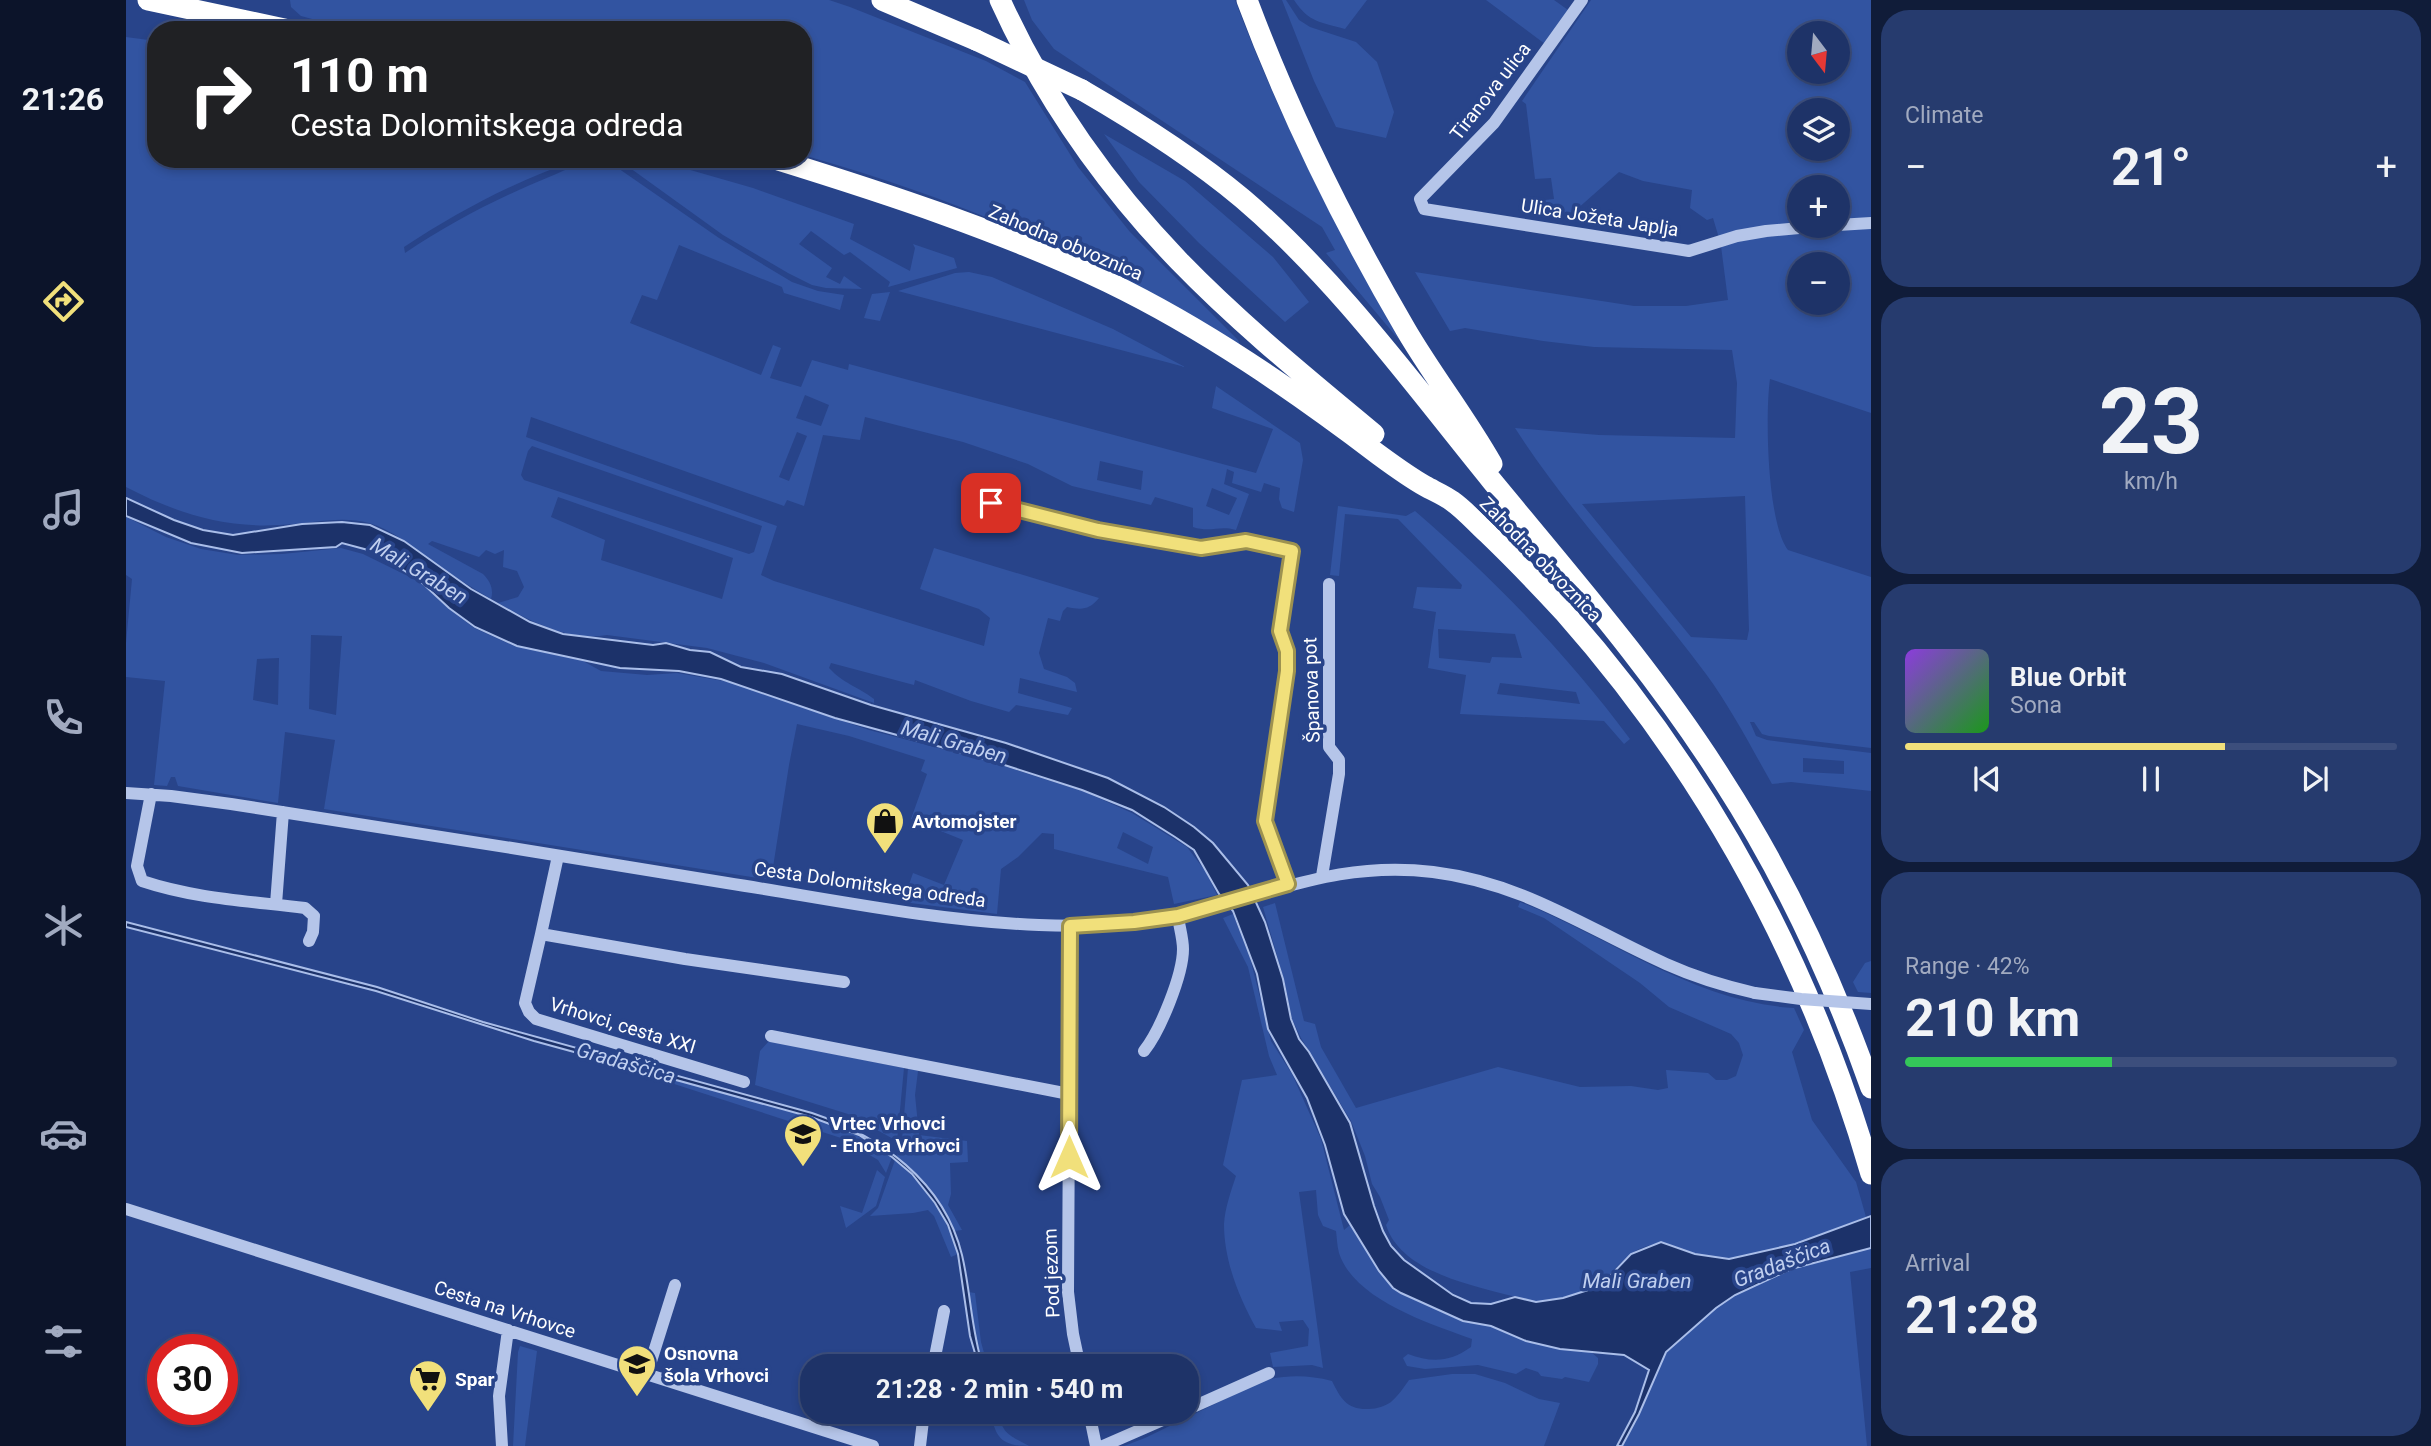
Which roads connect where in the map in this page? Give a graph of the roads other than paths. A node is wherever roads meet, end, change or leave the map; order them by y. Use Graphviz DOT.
graph roads {
  1 [pos="148,0"];
  2 [pos="882,0"];
  3 [pos="1000,0"];
  4 [pos="1247,0"];
  5 [pos="1582,0"];
  6 [pos="247,21"];
  7 [pos="803,168"];
  8 [pos="1420,199"];
  9 [pos="1871,223"];
  10 [pos="1850,224"];
  11 [pos="1787,229"];
  12 [pos="1452,501"];
  13 [pos="991,503"];
  14 [pos="1516,509"];
  15 [pos="1329,584"];
  16 [pos="126,793"];
  17 [pos="151,794"];
  18 [pos="283,812"];
  19 [pos="558,856"];
  20 [pos="1322,876"];
  21 [pos="1288,884"];
  22 [pos="276,904"];
  23 [pos="1178,916"];
  24 [pos="1070,926"];
  25 [pos="541,934"];
  26 [pos="309,941"];
  27 [pos="844,982"];
  28 [pos="1871,1004"];
  29 [pos="771,1036"];
  30 [pos="1144,1051"];
  31 [pos="744,1082"];
  32 [pos="1871,1088"];
  33 [pos="1069,1094"];
  34 [pos="1871,1174"];
  35 [pos="126,1209"];
  36 [pos="675,1285"];
  37 [pos="944,1311"];
  38 [pos="508,1330"];
  39 [pos="936,1354"];
  40 [pos="1077,1354"];
  41 [pos="1269,1373"];
  42 [pos="647,1374"];
  43 [pos="1199,1404"];
  44 [pos="923,1424"];
  45 [pos="1091,1424"];
  46 [pos="1153,1424"];
  47 [pos="502,1446"];
  48 [pos="873,1446"];
  49 [pos="920,1446"];
  50 [pos="1096,1446"];
  51 [pos="1103,1446"];
  1 -- 6 [label="highway"];
  2 -- 14 [label="highway, Zahodna obvoznica, bridge"];
  3 -- 12 [label="highway"];
  4 -- 14 [label="highway"];
  5 -- 8 [label="street, Tiranova ulica"];
  7 -- 12 [label="highway, Zahodna obvoznica"];
  8 -- 11 [label="street, Ulica Jožeta Japlja"];
  9 -- 10 [label="street"];
  12 -- 34 [label="highway, Zahodna obvoznica"];
  13 -- 21 [label="street"];
  14 -- 32 [label="highway, Zahodna obvoznica"];
  15 -- 20 [label="street, Španova pot"];
  16 -- 17 [label="street, Cesta Dolomitskega odreda"];
  17 -- 18 [label="street, Cesta Dolomitskega odreda"];
  17 -- 22 [label="street"];
  18 -- 19 [label="street, Cesta Dolomitskega odreda"];
  18 -- 22 [label="street"];
  19 -- 24 [label="street, Cesta Dolomitskega odreda"];
  19 -- 25 [label="street"];
  20 -- 21 [label="street, Cesta Dolomitskega odreda"];
  20 -- 28 [label="street, Cesta Dolomitskega odreda, bridge"];
  21 -- 23 [label="street, Cesta Dolomitskega odreda"];
  22 -- 26 [label="street"];
  23 -- 24 [label="street, Cesta Dolomitskega odreda"];
  23 -- 30 [label="street"];
  24 -- 33 [label="street, Pod jezom"];
  25 -- 27 [label="street"];
  25 -- 31 [label="street, Vrhovci, cesta XXI"];
  29 -- 33 [label="street"];
  33 -- 40 [label="street, Pod jezom"];
  35 -- 38 [label="street, Cesta na Vrhovce"];
  36 -- 42 [label="street"];
  37 -- 39 [label="street"];
  38 -- 42 [label="street, Cesta na Vrhovce"];
  38 -- 47 [label="street"];
  41 -- 43 [label="street"];
  42 -- 48 [label="street, Cesta na Vrhovce"];
  44 -- 49 [label="street"];
  45 -- 50 [label="street"];
  46 -- 51 [label="street"];
}
